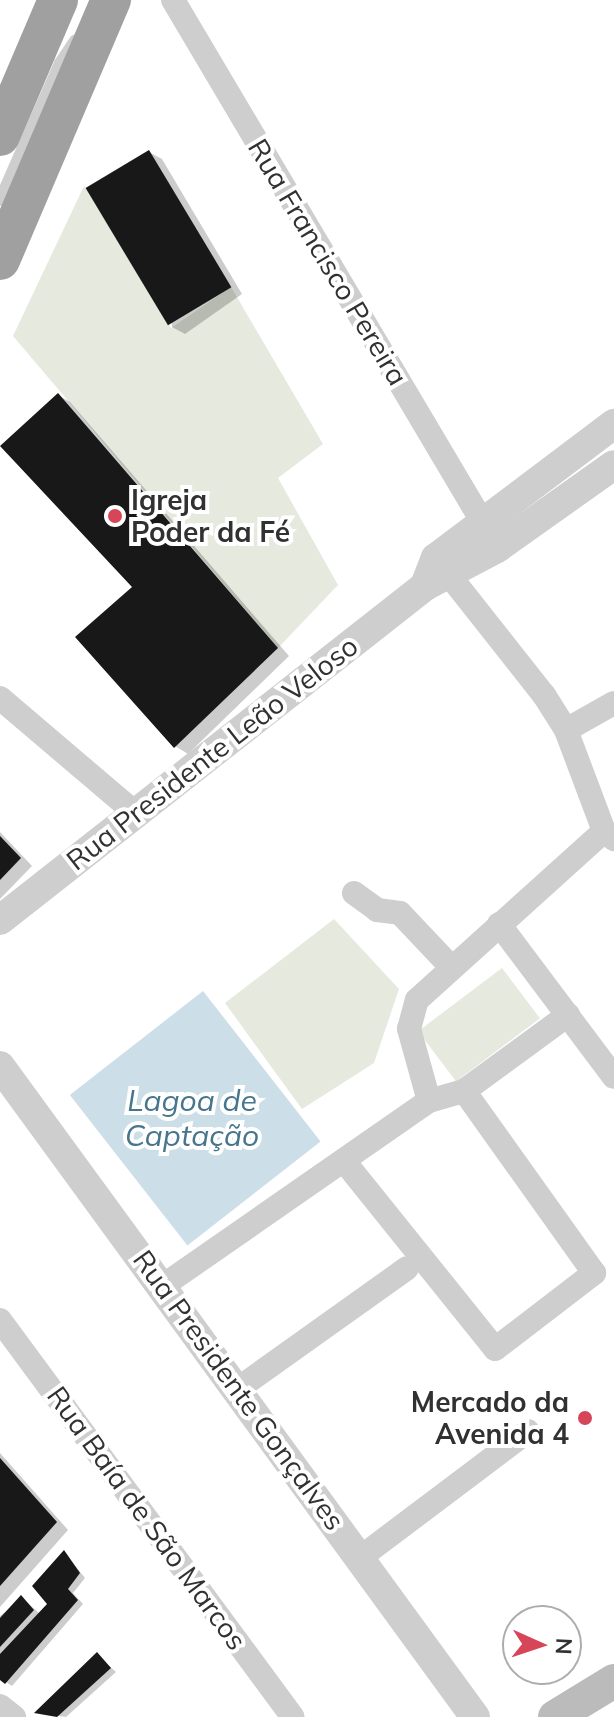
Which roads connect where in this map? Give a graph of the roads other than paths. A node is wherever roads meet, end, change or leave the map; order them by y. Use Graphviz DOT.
graph roads {
  1 [pos="71,0"];
  2 [pos="104,0"];
  3 [pos="111,0"];
  4 [pos="173,0"];
  5 [pos="64,16"];
  6 [pos="60,63"];
  7 [pos="0,136"];
  8 [pos="0,200"];
  9 [pos="0,260"];
  10 [pos="614,424"];
  11 [pos="614,465"];
  12 [pos="483,523"];
  13 [pos="437,574"];
  14 [pos="0,698"];
  15 [pos="614,703"];
  16 [pos="566,730"];
  17 [pos="135,813"];
  18 [pos="609,835"];
  19 [pos="354,893"];
  20 [pos="0,920"];
  21 [pos="499,924"];
  22 [pos="451,967"];
  23 [pos="568,1015"];
  24 [pos="0,1066"];
  25 [pos="614,1077"];
  26 [pos="464,1091"];
  27 [pos="429,1101"];
  28 [pos="344,1161"];
  29 [pos="407,1268"];
  30 [pos="164,1285"];
  31 [pos="0,1320"];
  32 [pos="239,1388"];
  33 [pos="528,1431"];
  34 [pos="361,1557"];
  35 [pos="614,1681"];
  36 [pos="0,1706"];
  37 [pos="14,1717"];
  38 [pos="293,1717"];
  39 [pos="475,1717"];
  40 [pos="555,1717"];
  1 -- 5 [label="lane"];
  2 -- 6 [label="lane"];
  3 -- 9 [label="highway"];
  4 -- 12 [label="street, Rua Francisco Pereira"];
  5 -- 6 [label="lane"];
  5 -- 7 [label="highway"];
  6 -- 8 [label="lane"];
  10 -- 12 [label="street, Rua Presidente Leão Veloso"];
  11 -- 13 [label="street, Rua Presidente Leão Veloso"];
  12 -- 13 [label="street, Rua Presidente Leão Veloso"];
  13 -- 16 [label="street"];
  13 -- 17 [label="street, Rua Presidente Leão Veloso"];
  14 -- 17 [label="street"];
  15 -- 16 [label="street"];
  16 -- 18 [label="street"];
  17 -- 20 [label="street, Rua Presidente Leão Veloso"];
  18 -- 21 [label="street"];
  19 -- 22 [label="street"];
  21 -- 22 [label="street"];
  21 -- 23 [label="street"];
  22 -- 27 [label="street"];
  23 -- 25 [label="street"];
  23 -- 26 [label="street"];
  24 -- 30 [label="street, Rua Presidente Gonçalves"];
  26 -- 27 [label="street"];
  26 -- 28 [label="street"];
  27 -- 28 [label="street"];
  28 -- 30 [label="street"];
  29 -- 32 [label="street"];
  30 -- 32 [label="street, Rua Presidente Gonçalves"];
  31 -- 38 [label="street, Rua Baía de São Marcos"];
  32 -- 34 [label="street, Rua Presidente Gonçalves"];
  33 -- 34 [label="street"];
  34 -- 39 [label="street, Rua Presidente Gonçalves"];
  35 -- 40 [label="main road"];
  36 -- 37 [label="street"];
}
